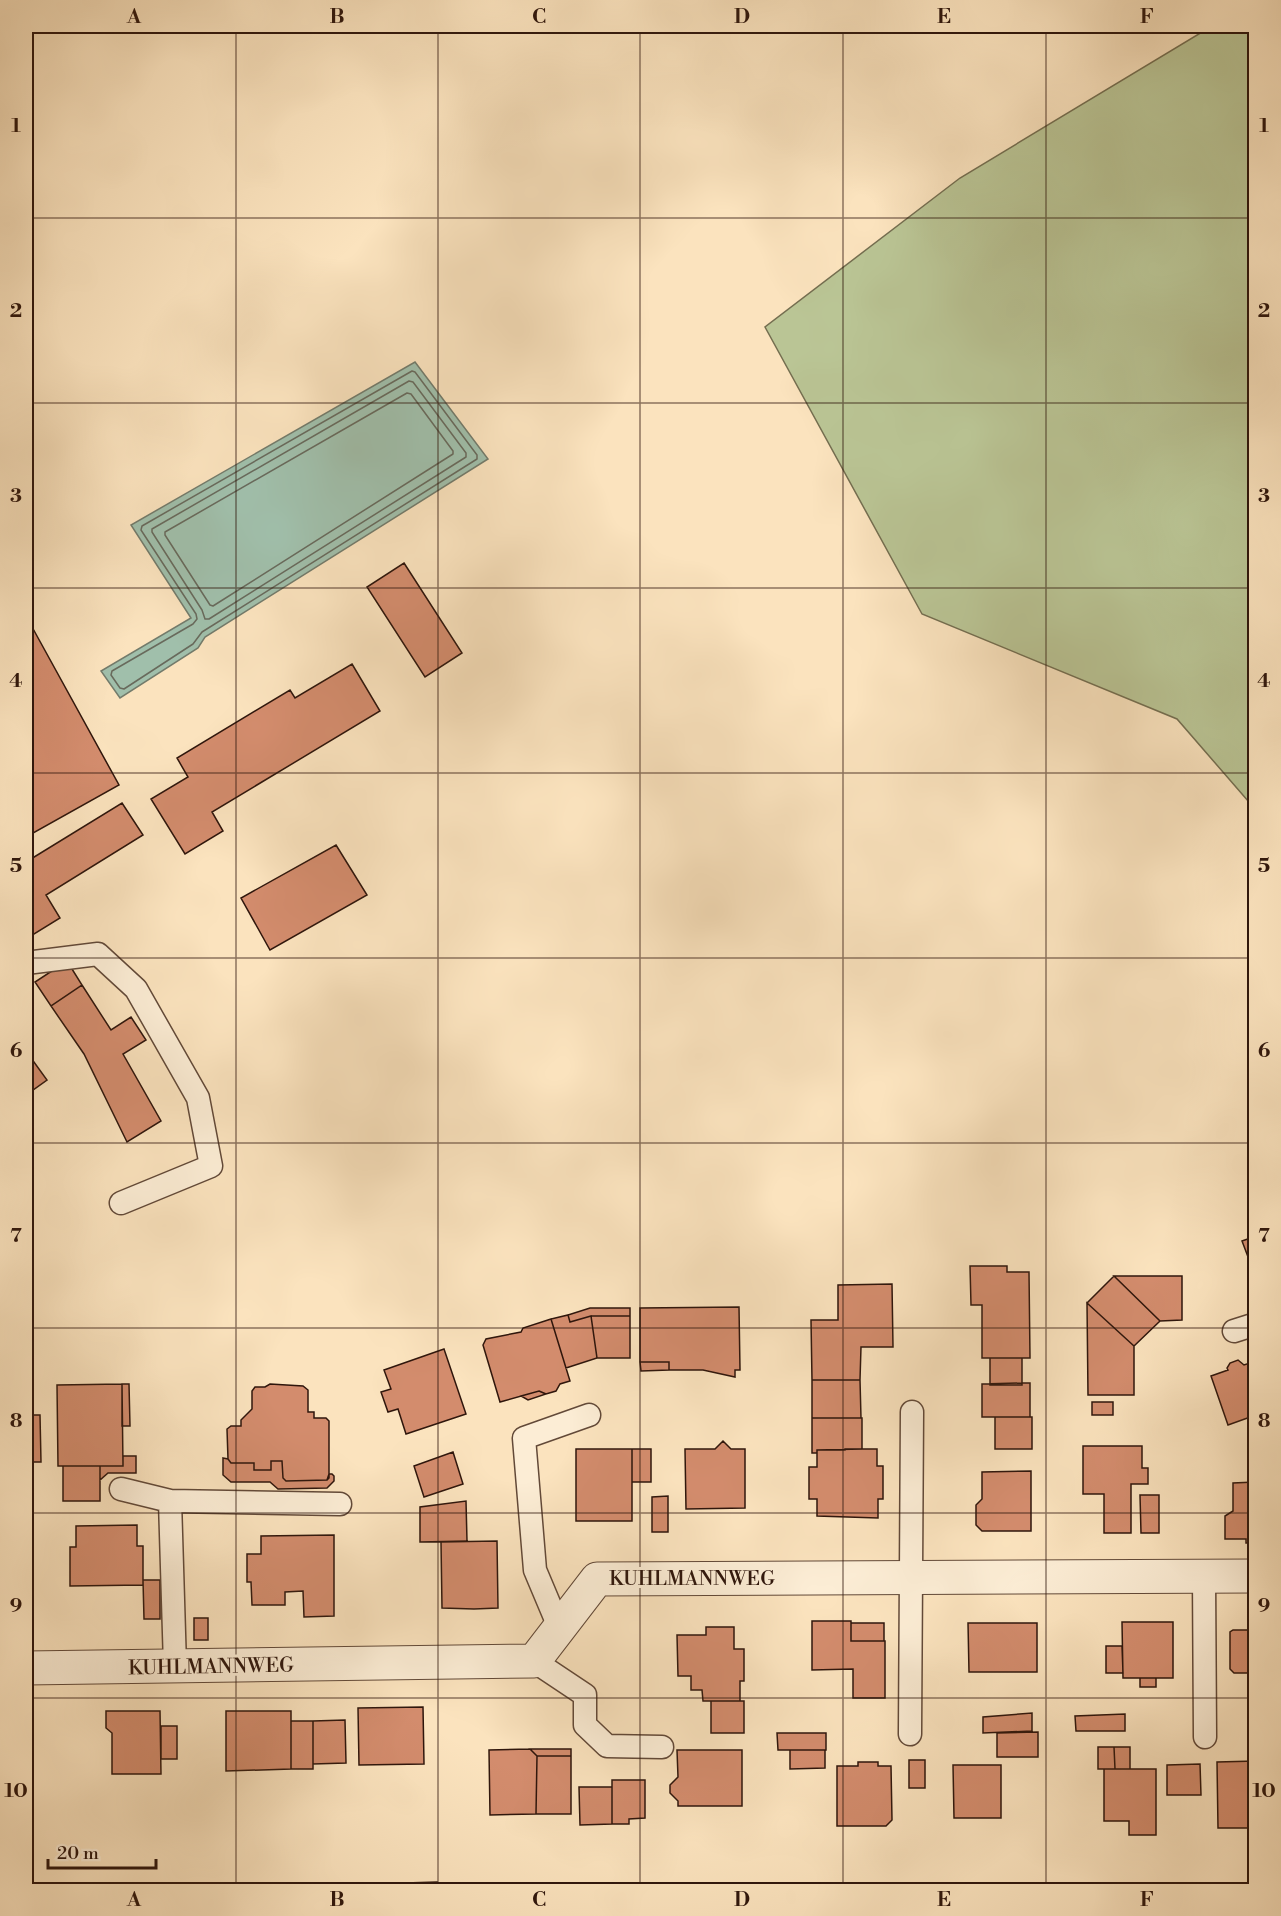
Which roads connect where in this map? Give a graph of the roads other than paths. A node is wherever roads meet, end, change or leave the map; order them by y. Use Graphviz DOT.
graph roads {
  1 [pos="26,963"];
  2 [pos="121,1203"];
  3 [pos="1256,1324"];
  4 [pos="1234,1331"];
  5 [pos="912,1412"];
  6 [pos="589,1415"];
  7 [pos="121,1488"];
  8 [pos="170,1501"];
  9 [pos="340,1504"];
  10 [pos="1204,1576"];
  11 [pos="1256,1576"];
  12 [pos="911,1577"];
  13 [pos="559,1627"];
  14 [pos="534,1661"];
  15 [pos="175,1666"];
  16 [pos="26,1668"];
  17 [pos="910,1734"];
  18 [pos="1205,1737"];
  19 [pos="662,1747"];
  1 -- 2 [label="lane"];
  3 -- 4 [label="lane"];
  5 -- 12 [label="lane"];
  6 -- 13 [label="lane"];
  7 -- 8 [label="lane"];
  8 -- 9 [label="lane"];
  8 -- 15 [label="lane"];
  10 -- 11 [label="street, KUHLMANNWEG"];
  10 -- 12 [label="street, KUHLMANNWEG"];
  10 -- 18 [label="lane"];
  12 -- 13 [label="street, KUHLMANNWEG"];
  12 -- 17 [label="lane"];
  13 -- 14 [label="street, KUHLMANNWEG"];
  14 -- 15 [label="street, KUHLMANNWEG"];
  14 -- 19 [label="lane"];
  15 -- 16 [label="street, KUHLMANNWEG"];
}
